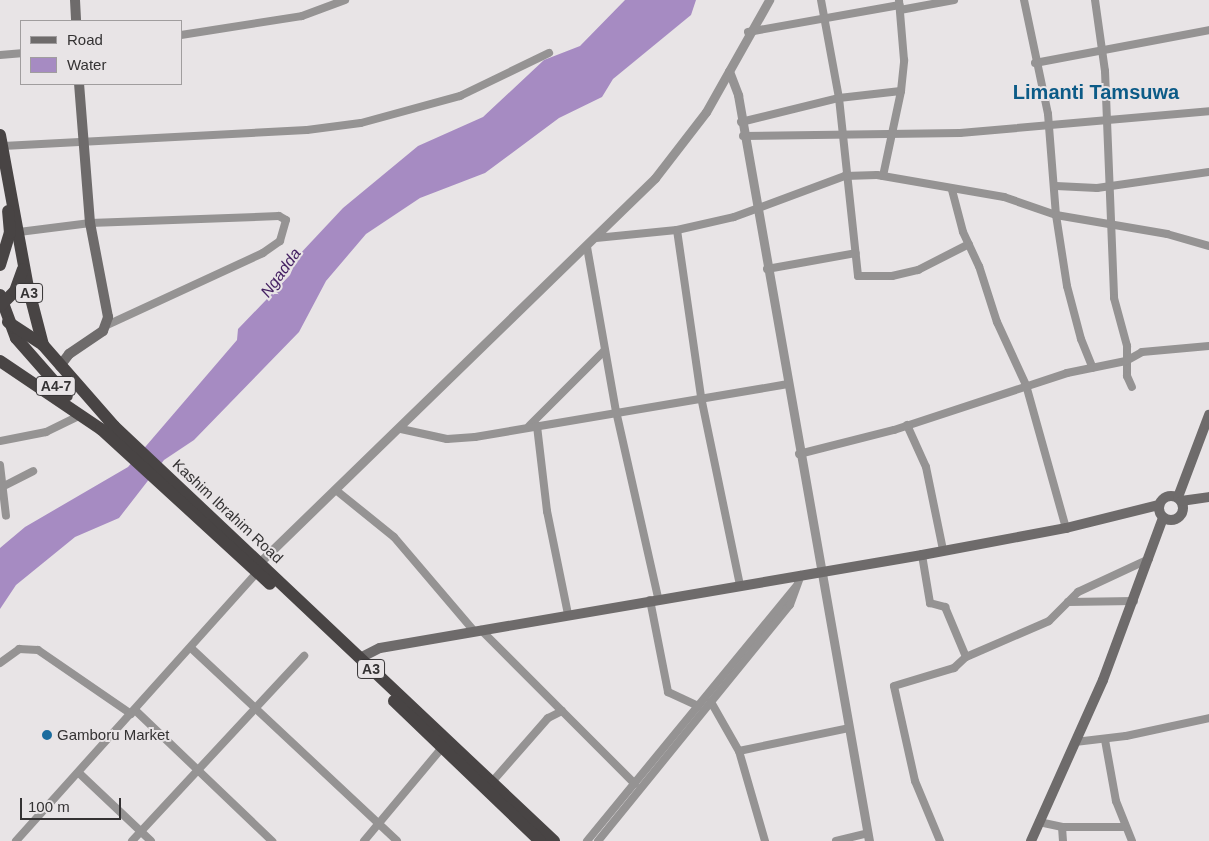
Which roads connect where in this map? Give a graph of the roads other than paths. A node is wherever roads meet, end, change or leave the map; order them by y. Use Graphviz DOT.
graph roads {
  1 [pos="75,0"];
  2 [pos="345,0"];
  3 [pos="769,0"];
  4 [pos="821,0"];
  5 [pos="954,0"];
  6 [pos="1024,0"];
  7 [pos="1095,0"];
  8 [pos="900,5"];
  9 [pos="76,20"];
  10 [pos="826,21"];
  11 [pos="1209,30"];
  12 [pos="748,32"];
  13 [pos="182,35"];
  14 [pos="1103,49"];
  15 [pos="20,53"];
  16 [pos="549,53"];
  17 [pos="0,55"];
  18 [pos="1035,63"];
  19 [pos="728,71"];
  20 [pos="80,85"];
  21 [pos="901,91"];
  22 [pos="840,98"];
  23 [pos="1209,111"];
  24 [pos="1107,120"];
  25 [pos="741,122"];
  26 [pos="1050,126"];
  27 [pos="842,132"];
  28 [pos="894,133"];
  29 [pos="743,136"];
  30 [pos="1,140"];
  31 [pos="82,142"];
  32 [pos="0,170"];
  33 [pos="1209,172"];
  34 [pos="845,176"];
  35 [pos="883,176"];
  36 [pos="1056,186"];
  37 [pos="1110,186"];
  38 [pos="952,190"];
  39 [pos="756,209"];
  40 [pos="1056,215"];
  41 [pos="90,223"];
  42 [pos="1112,226"];
  43 [pos="677,230"];
  44 [pos="14,232"];
  45 [pos="596,238"];
  46 [pos="969,244"];
  47 [pos="1209,246"];
  48 [pos="587,247"];
  49 [pos="856,253"];
  50 [pos="24,262"];
  51 [pos="0,266"];
  52 [pos="767,270"];
  53 [pos="0,296"];
  54 [pos="0,306"];
  55 [pos="0,319"];
  56 [pos="106,325"];
  57 [pos="43,345"];
  58 [pos="1209,346"];
  59 [pos="605,350"];
  60 [pos="0,361"];
  61 [pos="1126,361"];
  62 [pos="60,366"];
  63 [pos="1093,368"];
  64 [pos="786,384"];
  65 [pos="1026,385"];
  66 [pos="1132,388"];
  67 [pos="701,397"];
  68 [pos="616,411"];
  69 [pos="81,415"];
  70 [pos="1209,415"];
  71 [pos="907,425"];
  72 [pos="537,426"];
  73 [pos="527,427"];
  74 [pos="401,429"];
  75 [pos="107,430"];
  76 [pos="0,441"];
  77 [pos="799,454"];
  78 [pos="0,465"];
  79 [pos="33,472"];
  80 [pos="2,488"];
  81 [pos="337,491"];
  82 [pos="1207,497"];
  83 [pos="1176,498"];
  84 [pos="1159,505"];
  85 [pos="1183,513"];
  86 [pos="1129,514"];
  87 [pos="6,516"];
  88 [pos="1163,517"];
  89 [pos="1174,520"];
  90 [pos="1066,528"];
  91 [pos="1158,541"];
  92 [pos="943,550"];
  93 [pos="922,555"];
  94 [pos="1152,558"];
  95 [pos="258,567"];
  96 [pos="821,572"];
  97 [pos="801,575"];
  98 [pos="798,585"];
  99 [pos="740,586"];
  100 [pos="654,599"];
  101 [pos="1134,601"];
  102 [pos="1068,602"];
  103 [pos="568,614"];
  104 [pos="477,631"];
  105 [pos="191,648"];
  106 [pos="304,656"];
  107 [pos="966,657"];
  108 [pos="360,658"];
  109 [pos="0,663"];
  110 [pos="711,702"];
  111 [pos="698,706"];
  112 [pos="256,707"];
  113 [pos="133,712"];
  114 [pos="562,712"];
  115 [pos="1209,718"];
  116 [pos="849,728"];
  117 [pos="1105,740"];
  118 [pos="1075,742"];
  119 [pos="445,744"];
  120 [pos="739,751"];
  121 [pos="196,771"];
  122 [pos="79,773"];
  123 [pos="492,782"];
  124 [pos="635,784"];
  125 [pos="1039,822"];
  126 [pos="378,823"];
  127 [pos="1062,827"];
  128 [pos="1124,827"];
  129 [pos="141,832"];
  130 [pos="22,834"];
  131 [pos="868,837"];
  132 [pos="16,841"];
  133 [pos="30,841"];
  134 [pos="132,841"];
  135 [pos="151,841"];
  136 [pos="272,841"];
  137 [pos="364,841"];
  138 [pos="397,841"];
  139 [pos="540,841"];
  140 [pos="554,841"];
  141 [pos="587,841"];
  142 [pos="598,841"];
  143 [pos="766,841"];
  144 [pos="836,841"];
  145 [pos="940,841"];
  146 [pos="1030,841"];
  147 [pos="1063,841"];
  148 [pos="1132,841"];
  1 -- 9 [label="main road"];
  2 -- 13 [label="street"];
  3 -- 12 [label="street"];
  4 -- 10 [label="street"];
  5 -- 8 [label="street"];
  6 -- 18 [label="street"];
  7 -- 14 [label="street"];
  8 -- 10 [label="street"];
  8 -- 21 [label="street"];
  10 -- 12 [label="street"];
  10 -- 22 [label="street"];
  11 -- 14 [label="street"];
  12 -- 19 [label="street"];
  14 -- 18 [label="street"];
  14 -- 24 [label="street"];
  15 -- 17 [label="street"];
  16 -- 31 [label="street"];
  18 -- 26 [label="street"];
  19 -- 25 [label="street"];
  19 -- 45 [label="street"];
  20 -- 31 [label="main road"];
  21 -- 22 [label="street"];
  21 -- 28 [label="street"];
  22 -- 25 [label="street"];
  22 -- 27 [label="street"];
  23 -- 24 [label="street"];
  24 -- 26 [label="street"];
  24 -- 37 [label="street"];
  25 -- 29 [label="street"];
  26 -- 28 [label="street"];
  26 -- 36 [label="street"];
  27 -- 28 [label="street"];
  27 -- 29 [label="street"];
  27 -- 34 [label="street"];
  28 -- 35 [label="street"];
  29 -- 39 [label="street"];
  30 -- 31 [label="street"];
  30 -- 44 [label="highway, Kashim Ibrahim Road / A3"];
  31 -- 41 [label="main road"];
  32 -- 44 [label="highway"];
  33 -- 37 [label="street"];
  34 -- 35 [label="street"];
  34 -- 39 [label="street"];
  34 -- 49 [label="street"];
  35 -- 38 [label="street"];
  36 -- 37 [label="street"];
  36 -- 40 [label="street"];
  37 -- 42 [label="street"];
  38 -- 40 [label="street"];
  38 -- 46 [label="street"];
  39 -- 43 [label="street"];
  39 -- 52 [label="street"];
  40 -- 42 [label="street"];
  40 -- 63 [label="street"];
  41 -- 44 [label="street"];
  41 -- 56 [label="main road"];
  41 -- 56 [label="street"];
  42 -- 47 [label="street"];
  42 -- 61 [label="street"];
  43 -- 45 [label="street"];
  43 -- 67 [label="street"];
  44 -- 50 [label="highway, Kashim Ibrahim Road / A3"];
  44 -- 51 [label="highway, A3"];
  45 -- 48 [label="street"];
  46 -- 49 [label="street"];
  46 -- 65 [label="street"];
  48 -- 59 [label="street"];
  48 -- 74 [label="street"];
  49 -- 52 [label="street"];
  50 -- 54 [label="highway"];
  50 -- 57 [label="highway, Kashim Ibrahim Road / A3"];
  52 -- 64 [label="street"];
  53 -- 75 [label="highway, A4-7"];
  55 -- 57 [label="highway"];
  56 -- 62 [label="main road"];
  57 -- 62 [label="highway, Kashim Ibrahim Road / A3"];
  58 -- 61 [label="street"];
  59 -- 68 [label="street"];
  59 -- 73 [label="street"];
  60 -- 69 [label="highway, Kashim Ibrahim Road / A3"];
  61 -- 63 [label="street"];
  61 -- 66 [label="street"];
  62 -- 75 [label="highway, Kashim Ibrahim Road / A3"];
  63 -- 65 [label="street"];
  64 -- 67 [label="street"];
  64 -- 77 [label="street"];
  65 -- 71 [label="street"];
  65 -- 90 [label="street"];
  67 -- 68 [label="street"];
  67 -- 99 [label="street"];
  68 -- 72 [label="street"];
  68 -- 100 [label="street"];
  69 -- 75 [label="highway, Kashim Ibrahim Road / A3"];
  69 -- 76 [label="street"];
  70 -- 83 [label="main road"];
  71 -- 77 [label="street"];
  71 -- 92 [label="street"];
  72 -- 73 [label="street"];
  72 -- 103 [label="street"];
  73 -- 74 [label="street"];
  74 -- 81 [label="street"];
  75 -- 95 [label="highway, Kashim Ibrahim Road / A3"];
  77 -- 96 [label="street"];
  78 -- 80 [label="street"];
  79 -- 80 [label="street"];
  80 -- 87 [label="street"];
  81 -- 95 [label="street"];
  81 -- 104 [label="street"];
  82 -- 83 [label="main road"];
  82 -- 85 [label="main road"];
  83 -- 84 [label="main road"];
  83 -- 85 [label="main road"];
  84 -- 86 [label="main road"];
  84 -- 88 [label="main road"];
  85 -- 89 [label="main road"];
  86 -- 88 [label="main road"];
  86 -- 90 [label="main road"];
  88 -- 89 [label="main road"];
  88 -- 91 [label="main road"];
  89 -- 91 [label="main road"];
  90 -- 92 [label="main road"];
  91 -- 94 [label="main road"];
  92 -- 93 [label="main road"];
  93 -- 96 [label="main road"];
  93 -- 107 [label="street"];
  94 -- 101 [label="main road"];
  94 -- 102 [label="street"];
  95 -- 105 [label="street"];
  95 -- 108 [label="highway, Kashim Ibrahim Road / A3"];
  95 -- 119 [label="highway, Kashim Ibrahim Road / A3"];
  96 -- 97 [label="main road"];
  96 -- 116 [label="street"];
  97 -- 98 [label="street"];
  97 -- 99 [label="main road"];
  98 -- 110 [label="street"];
  98 -- 111 [label="street"];
  99 -- 100 [label="main road"];
  100 -- 103 [label="main road"];
  100 -- 111 [label="street"];
  101 -- 102 [label="street"];
  101 -- 118 [label="main road"];
  102 -- 107 [label="street"];
  103 -- 104 [label="main road"];
  104 -- 108 [label="main road"];
  104 -- 114 [label="street"];
  105 -- 112 [label="street"];
  105 -- 113 [label="street"];
  106 -- 112 [label="street"];
  107 -- 145 [label="street"];
  108 -- 119 [label="highway, Kashim Ibrahim Road / A3"];
  109 -- 113 [label="street"];
  110 -- 120 [label="street"];
  110 -- 142 [label="street"];
  111 -- 124 [label="street"];
  112 -- 121 [label="street"];
  112 -- 126 [label="street"];
  113 -- 121 [label="street"];
  113 -- 122 [label="street"];
  114 -- 123 [label="street"];
  114 -- 124 [label="street"];
  115 -- 117 [label="street"];
  116 -- 120 [label="street"];
  116 -- 131 [label="street"];
  117 -- 118 [label="street"];
  117 -- 128 [label="street"];
  118 -- 125 [label="main road"];
  119 -- 123 [label="highway, Kashim Ibrahim Road / A3"];
  119 -- 126 [label="street"];
  119 -- 139 [label="highway, Kashim Ibrahim Road / A3"];
  120 -- 143 [label="street"];
  121 -- 129 [label="street"];
  121 -- 136 [label="street"];
  122 -- 129 [label="street"];
  122 -- 130 [label="street"];
  123 -- 140 [label="highway, Kashim Ibrahim Road / A3"];
  124 -- 141 [label="street"];
  125 -- 127 [label="street"];
  125 -- 146 [label="main road"];
  126 -- 137 [label="street"];
  126 -- 138 [label="street"];
  127 -- 128 [label="street"];
  127 -- 147 [label="street"];
  128 -- 148 [label="street"];
  129 -- 134 [label="street"];
  129 -- 135 [label="street"];
  130 -- 132 [label="street"];
  130 -- 133 [label="street"];
  131 -- 144 [label="street"];
}
